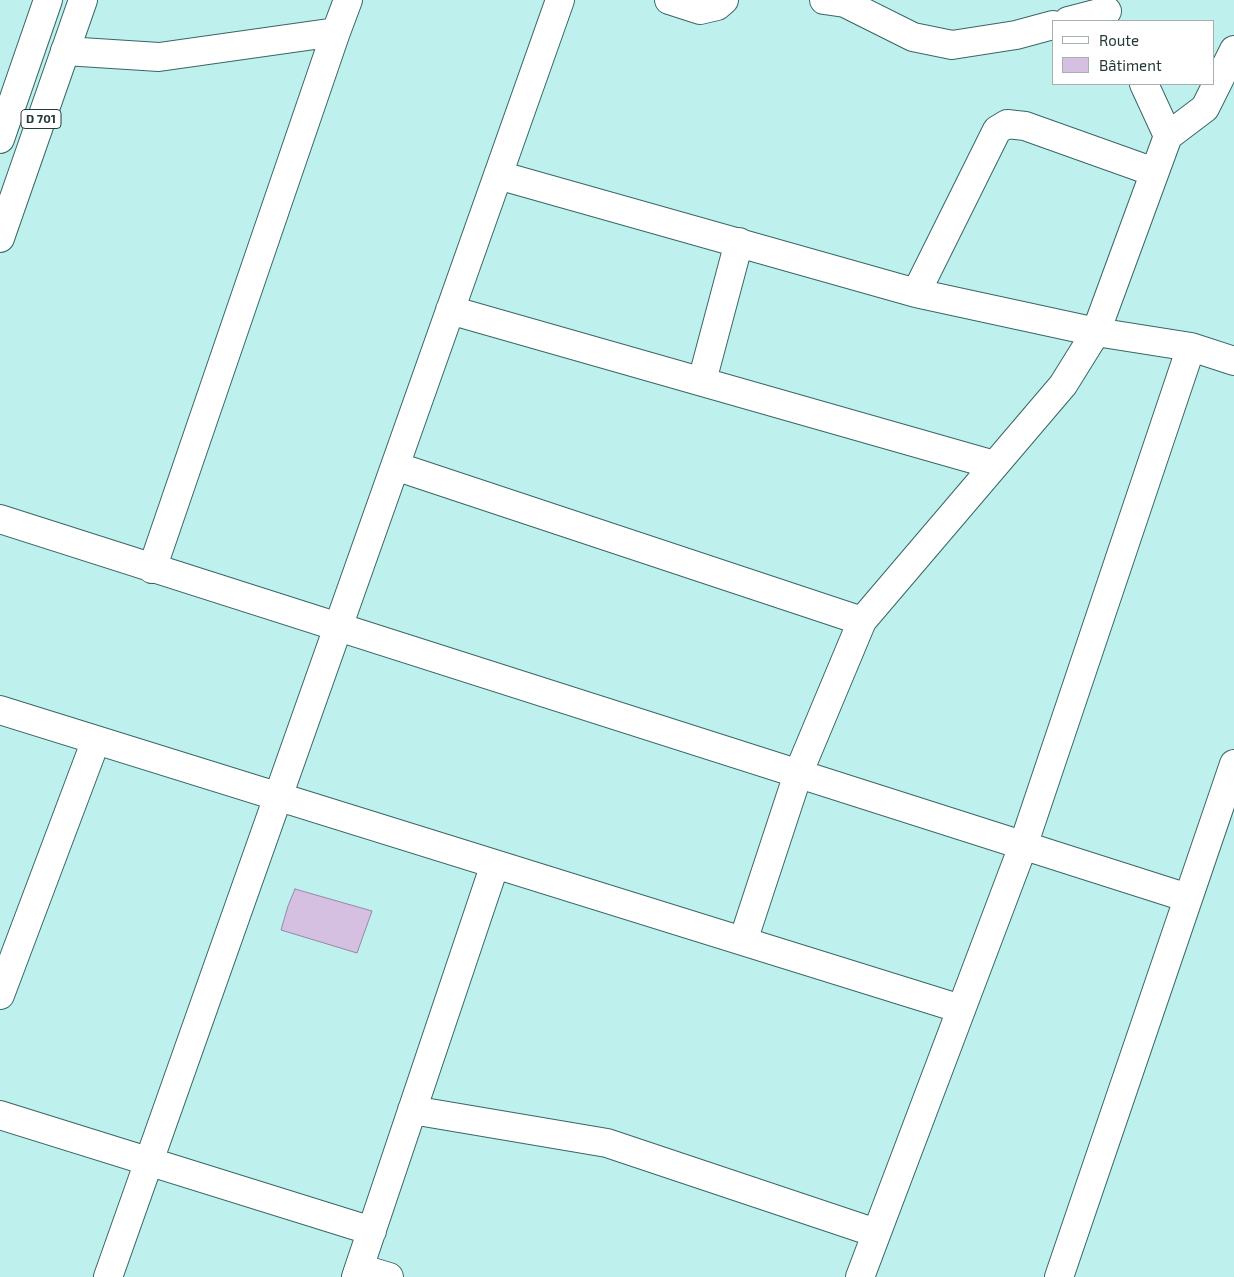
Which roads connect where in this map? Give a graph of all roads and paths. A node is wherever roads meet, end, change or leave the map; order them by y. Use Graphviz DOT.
graph roads {
  1 [pos="48,0"];
  2 [pos="83,0"];
  3 [pos="348,0"];
  4 [pos="560,0"];
  5 [pos="669,0"];
  6 [pos="724,0"];
  7 [pos="838,1"];
  8 [pos="1109,11"];
  9 [pos="1072,20"];
  10 [pos="1052,25"];
  11 [pos="336,32"];
  12 [pos="65,50"];
  13 [pos="1234,50"];
  14 [pos="1144,85"];
  15 [pos="1168,136"];
  16 [pos="0,138"];
  17 [pos="1154,172"];
  18 [pos="498,175"];
  19 [pos="0,238"];
  20 [pos="739,242"];
  21 [pos="916,293"];
  22 [pos="450,310"];
  23 [pos="1096,332"];
  24 [pos="1190,348"];
  25 [pos="1234,361"];
  26 [pos="702,381"];
  27 [pos="994,465"];
  28 [pos="395,466"];
  29 [pos="0,519"];
  30 [pos="152,569"];
  31 [pos="862,620"];
  32 [pos="338,627"];
  33 [pos="0,710"];
  34 [pos="96,740"];
  35 [pos="1234,764"];
  36 [pos="798,774"];
  37 [pos="278,797"];
  38 [pos="1023,846"];
  39 [pos="495,864"];
  40 [pos="1188,898"];
  41 [pos="743,941"];
  42 [pos="0,995"];
  43 [pos="961,1009"];
  44 [pos="412,1110"];
  45 [pos="0,1115"];
  46 [pos="149,1162"];
  47 [pos="372,1231"];
  48 [pos="876,1233"];
  49 [pos="358,1273"];
  50 [pos="108,1277"];
  51 [pos="389,1277"];
  52 [pos="860,1277"];
  53 [pos="1059,1277"];
  1 -- 16 [label="street, D 701"];
  2 -- 12 [label="street, D 701"];
  3 -- 11 [label="street"];
  4 -- 18 [label="street"];
  5 -- 6 [label="street"];
  7 -- 10 [label="street"];
  8 -- 9 [label="street"];
  11 -- 12 [label="street"];
  11 -- 30 [label="street"];
  12 -- 19 [label="street, D 701"];
  13 -- 15 [label="street"];
  14 -- 15 [label="street"];
  15 -- 17 [label="street"];
  17 -- 21 [label="street"];
  17 -- 23 [label="street"];
  18 -- 20 [label="street"];
  18 -- 22 [label="street"];
  20 -- 21 [label="street"];
  20 -- 26 [label="street"];
  21 -- 23 [label="street"];
  22 -- 26 [label="street"];
  22 -- 28 [label="street"];
  23 -- 24 [label="street"];
  23 -- 27 [label="street"];
  24 -- 25 [label="street"];
  24 -- 38 [label="street"];
  26 -- 27 [label="street"];
  27 -- 31 [label="street"];
  28 -- 31 [label="street"];
  28 -- 32 [label="street"];
  29 -- 30 [label="street"];
  30 -- 32 [label="street"];
  31 -- 36 [label="street"];
  32 -- 36 [label="street"];
  32 -- 37 [label="street"];
  33 -- 34 [label="street"];
  34 -- 37 [label="street"];
  34 -- 42 [label="street"];
  35 -- 40 [label="street"];
  36 -- 38 [label="street"];
  36 -- 41 [label="street"];
  37 -- 39 [label="street"];
  37 -- 46 [label="street"];
  38 -- 40 [label="street"];
  38 -- 43 [label="street"];
  39 -- 41 [label="street"];
  39 -- 44 [label="street"];
  40 -- 53 [label="street"];
  41 -- 43 [label="street"];
  43 -- 48 [label="street"];
  44 -- 47 [label="street"];
  44 -- 48 [label="street"];
  45 -- 46 [label="street"];
  46 -- 47 [label="street"];
  46 -- 50 [label="street"];
  47 -- 49 [label="street"];
  48 -- 52 [label="street"];
  49 -- 51 [label="street"];
}
